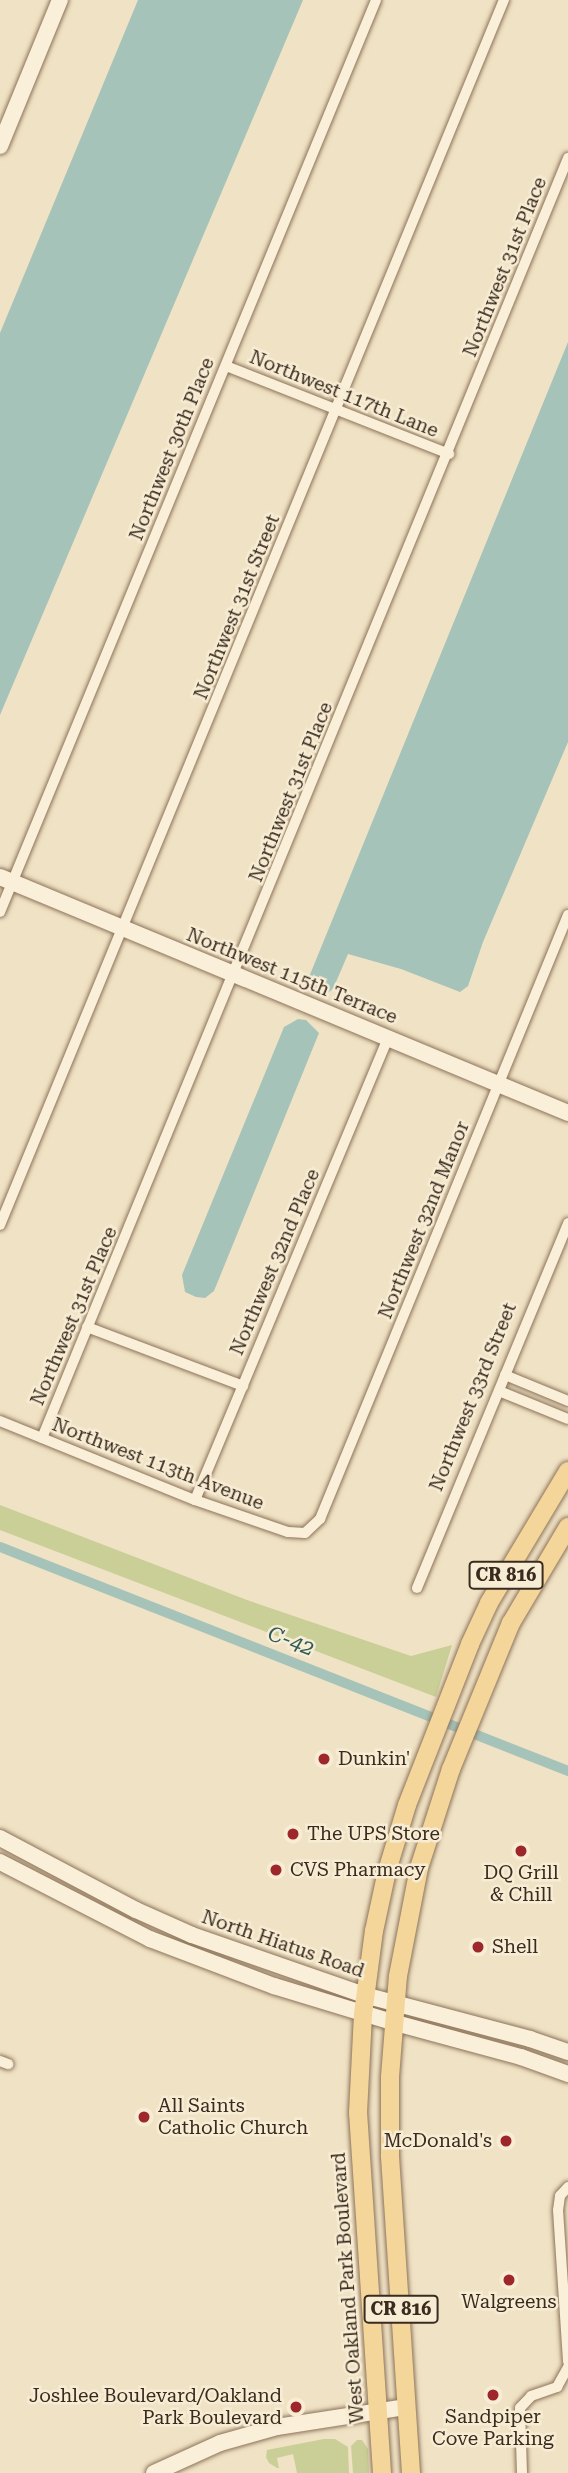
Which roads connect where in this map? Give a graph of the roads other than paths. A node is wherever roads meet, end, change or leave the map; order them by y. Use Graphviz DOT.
graph roads {
  1 [pos="60,0"];
  2 [pos="376,0"];
  3 [pos="504,0"];
  4 [pos="0,146"];
  5 [pos="568,158"];
  6 [pos="226,366"];
  7 [pos="338,409"];
  8 [pos="449,454"];
  9 [pos="6,880"];
  10 [pos="0,912"];
  11 [pos="568,915"];
  12 [pos="123,929"];
  13 [pos="235,976"];
  14 [pos="388,1038"];
  15 [pos="498,1084"];
  16 [pos="568,1113"];
  17 [pos="568,1223"];
  18 [pos="0,1226"];
  19 [pos="88,1328"];
  20 [pos="505,1375"];
  21 [pos="243,1386"];
  22 [pos="499,1391"];
  23 [pos="568,1401"];
  24 [pos="568,1419"];
  25 [pos="0,1421"];
  26 [pos="42,1438"];
  27 [pos="568,1471"];
  28 [pos="195,1500"];
  29 [pos="568,1527"];
  30 [pos="305,1533"];
  31 [pos="417,1588"];
  32 [pos="0,1838"];
  33 [pos="0,1862"];
  34 [pos="365,1995"];
  35 [pos="394,2004"];
  36 [pos="363,2014"];
  37 [pos="392,2022"];
  38 [pos="568,2052"];
  39 [pos="568,2074"];
  40 [pos="565,2190"];
  41 [pos="568,2365"];
  42 [pos="406,2407"];
  43 [pos="377,2411"];
  44 [pos="154,2473"];
  45 [pos="382,2473"];
  46 [pos="411,2473"];
  47 [pos="522,2473"];
  1 -- 4 [label="main road"];
  2 -- 6 [label="street, Northwest 30th Place"];
  3 -- 7 [label="street, Northwest 31st Street"];
  5 -- 8 [label="street, Northwest 31st Place"];
  6 -- 7 [label="street, Northwest 117th Lane"];
  6 -- 9 [label="street, Northwest 30th Place"];
  7 -- 8 [label="street, Northwest 117th Lane"];
  7 -- 12 [label="street, Northwest 31st Street"];
  8 -- 13 [label="street, Northwest 31st Place"];
  9 -- 10 [label="street, Northwest 30th Place"];
  9 -- 12 [label="main road, Northwest 115th Terrace"];
  11 -- 15 [label="street, Northwest 32nd Manor"];
  12 -- 13 [label="main road, Northwest 115th Terrace"];
  12 -- 18 [label="street, Northwest 31st Street"];
  13 -- 14 [label="main road, Northwest 115th Terrace"];
  13 -- 19 [label="street, Northwest 31st Place"];
  14 -- 15 [label="main road, Northwest 115th Terrace"];
  14 -- 21 [label="street, Northwest 32nd Place"];
  15 -- 16 [label="main road, Northwest 115th Terrace"];
  15 -- 30 [label="street, Northwest 32nd Manor"];
  17 -- 20 [label="street, Northwest 33rd Street"];
  19 -- 21 [label="street"];
  19 -- 26 [label="street, Northwest 31st Place"];
  20 -- 22 [label="street, Northwest 33rd Street"];
  20 -- 23 [label="street"];
  21 -- 28 [label="street, Northwest 32nd Place"];
  22 -- 24 [label="street"];
  22 -- 31 [label="street, Northwest 33rd Street"];
  25 -- 26 [label="street, Northwest 113th Avenue"];
  26 -- 28 [label="street, Northwest 113th Avenue"];
  27 -- 34 [label="main road, West Oakland Park Boulevard / CR 816"];
  28 -- 30 [label="street, Northwest 113th Avenue"];
  29 -- 35 [label="main road, CR 816"];
  32 -- 34 [label="main road, North Hiatus Road"];
  33 -- 36 [label="main road, North Hiatus Road"];
  34 -- 35 [label="main road, North Hiatus Road"];
  34 -- 36 [label="main road, West Oakland Park Boulevard / CR 816"];
  35 -- 37 [label="main road, CR 816"];
  35 -- 38 [label="main road, North Hiatus Road"];
  36 -- 37 [label="main road, North Hiatus Road"];
  36 -- 43 [label="main road, West Oakland Park Boulevard / CR 816"];
  37 -- 39 [label="main road, North Hiatus Road"];
  37 -- 42 [label="main road, CR 816"];
  40 -- 41 [label="street"];
  41 -- 47 [label="street"];
  42 -- 43 [label="main road"];
  42 -- 46 [label="main road, CR 816"];
  43 -- 44 [label="main road"];
  43 -- 45 [label="main road, West Oakland Park Boulevard / CR 816"];
}
